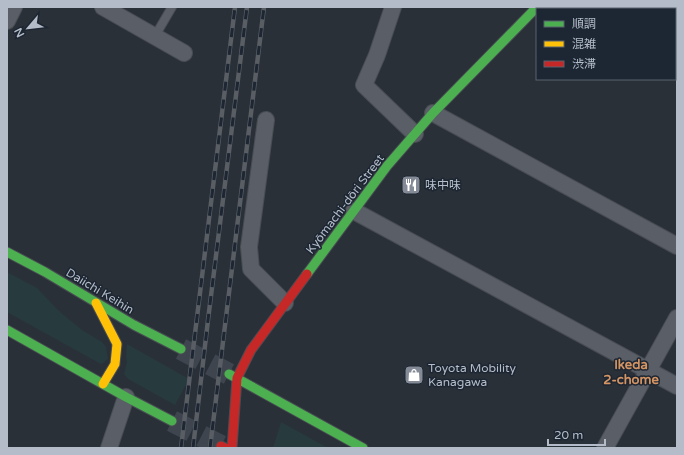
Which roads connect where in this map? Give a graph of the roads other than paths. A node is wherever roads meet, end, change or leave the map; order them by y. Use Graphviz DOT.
graph roads {
  1 [pos="14,7"];
  2 [pos="103,7"];
  3 [pos="172,7"];
  4 [pos="393,7"];
  5 [pos="536,8"];
  6 [pos="7,21"];
  7 [pos="155,36"];
  8 [pos="184,53"];
  9 [pos="433,113"];
  10 [pos="266,120"];
  11 [pos="415,134"];
  12 [pos="354,211"];
  13 [pos="677,246"];
  14 [pos="7,252"];
  15 [pos="96,303"];
  16 [pos="285,303"];
  17 [pos="677,318"];
  18 [pos="7,330"];
  19 [pos="181,349"];
  20 [pos="648,370"];
  21 [pos="233,376"];
  22 [pos="103,384"];
  23 [pos="677,386"];
  24 [pos="126,397"];
  25 [pos="172,421"];
  26 [pos="109,448"];
  27 [pos="232,448"];
  28 [pos="363,448"];
  29 [pos="605,448"];
  1 -- 6 [label="street"];
  2 -- 7 [label="street"];
  3 -- 7 [label="lane"];
  4 -- 11 [label="street"];
  5 -- 9 [label="main road, Kyōmachi-dōri Street"];
  7 -- 8 [label="street"];
  9 -- 11 [label="main road, Kyōmachi-dōri Street"];
  9 -- 13 [label="street"];
  10 -- 16 [label="street"];
  11 -- 12 [label="main road, Kyōmachi-dōri Street"];
  12 -- 16 [label="main road, Kyōmachi-dōri Street"];
  12 -- 20 [label="street"];
  14 -- 15 [label="main road, Daiichi Keihin"];
  15 -- 19 [label="main road, Daiichi Keihin"];
  15 -- 22 [label="main road"];
  16 -- 21 [label="main road, Kyōmachi-dōri Street"];
  17 -- 20 [label="street"];
  18 -- 22 [label="main road"];
  20 -- 23 [label="street"];
  20 -- 29 [label="street"];
  21 -- 27 [label="main road, Kyōmachi-dōri Street"];
  21 -- 28 [label="main road"];
  22 -- 24 [label="main road"];
  24 -- 25 [label="main road"];
  24 -- 26 [label="street"];
}
